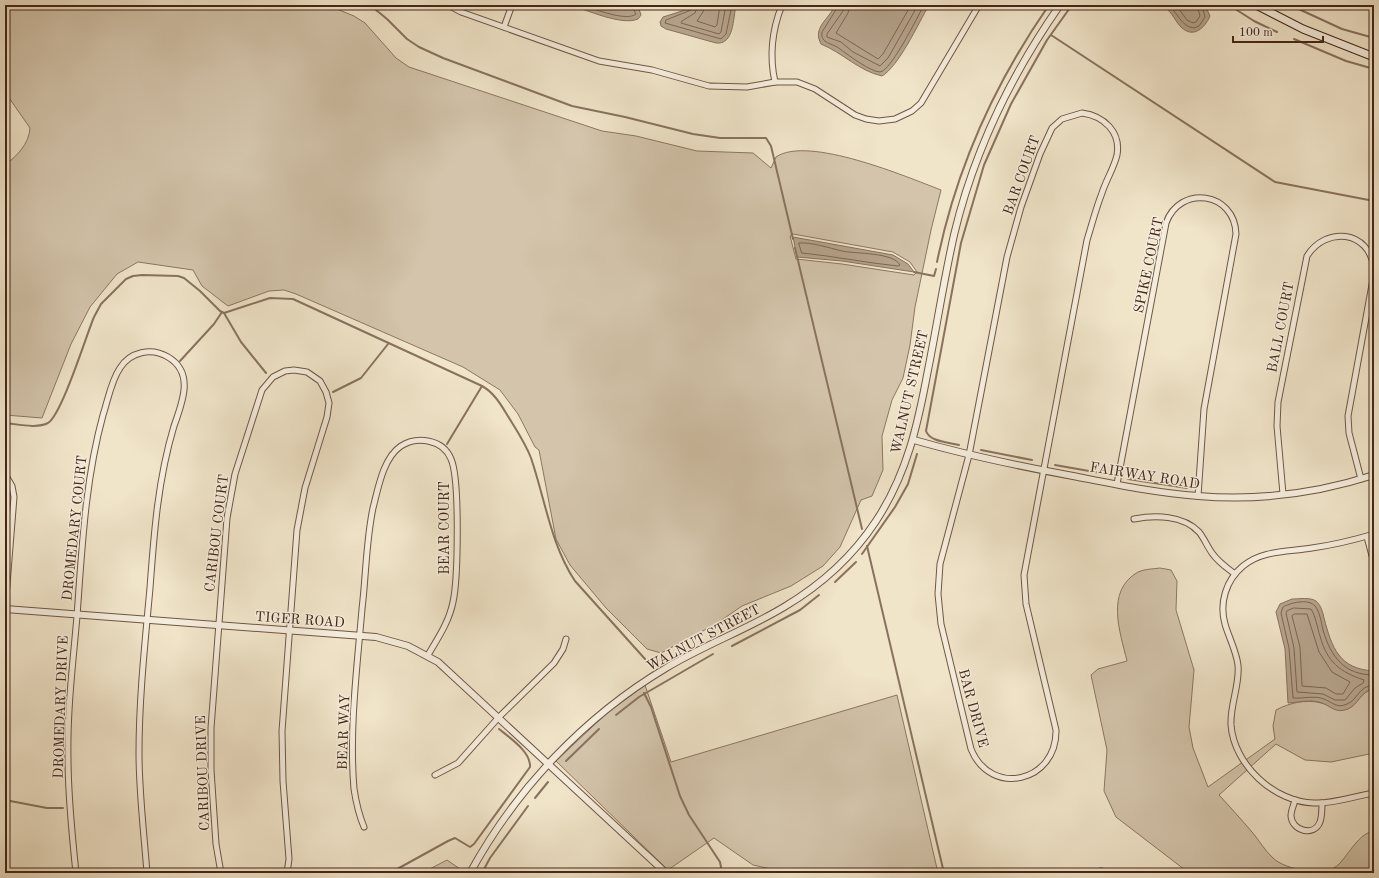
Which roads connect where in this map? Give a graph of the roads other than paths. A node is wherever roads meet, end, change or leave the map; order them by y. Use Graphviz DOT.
graph roads {
  1 [pos="448,5"];
  2 [pos="512,5"];
  3 [pos="782,5"];
  4 [pos="979,5"];
  5 [pos="1060,5"];
  6 [pos="1256,5"];
  7 [pos="504,27"];
  8 [pos="1374,58"];
  9 [pos="775,82"];
  10 [pos="1374,268"];
  11 [pos="1374,274"];
  12 [pos="914,440"];
  13 [pos="969,455"];
  14 [pos="1044,470"];
  15 [pos="5,474"];
  16 [pos="1374,475"];
  17 [pos="1361,479"];
  18 [pos="1117,484"];
  19 [pos="1283,494"];
  20 [pos="1198,496"];
  21 [pos="1134,520"];
  22 [pos="1374,534"];
  23 [pos="1367,537"];
  24 [pos="1374,563"];
  25 [pos="1235,574"];
  26 [pos="5,609"];
  27 [pos="77,614"];
  28 [pos="147,620"];
  29 [pos="219,625"];
  30 [pos="289,630"];
  31 [pos="360,636"];
  32 [pos="566,639"];
  33 [pos="428,655"];
  34 [pos="499,717"];
  35 [pos="549,763"];
  36 [pos="435,775"];
  37 [pos="1374,793"];
  38 [pos="1296,800"];
  39 [pos="1322,803"];
  40 [pos="364,827"];
  41 [pos="76,873"];
  42 [pos="147,873"];
  43 [pos="220,873"];
  44 [pos="287,873"];
  45 [pos="470,873"];
  46 [pos="666,873"];
  47 [pos="1088,873"];
  48 [pos="1111,873"];
  1 -- 7 [label="street"];
  2 -- 7 [label="street"];
  3 -- 9 [label="street"];
  4 -- 9 [label="street"];
  5 -- 12 [label="street, WALNUT STREET"];
  6 -- 8 [label="main road"];
  7 -- 9 [label="street"];
  10 -- 19 [label="street, BALL COURT"];
  11 -- 17 [label="street"];
  12 -- 13 [label="street, FAIRWAY ROAD"];
  12 -- 35 [label="street, WALNUT STREET"];
  13 -- 14 [label="street, FAIRWAY ROAD"];
  13 -- 14 [label="street, BAR DRIVE"];
  13 -- 14 [label="street, BAR COURT"];
  14 -- 18 [label="street, FAIRWAY ROAD"];
  15 -- 26 [label="street"];
  16 -- 17 [label="street, FAIRWAY ROAD"];
  17 -- 19 [label="street, FAIRWAY ROAD"];
  18 -- 20 [label="street, FAIRWAY ROAD"];
  18 -- 20 [label="street, SPIKE COURT"];
  19 -- 20 [label="street, FAIRWAY ROAD"];
  21 -- 25 [label="street"];
  22 -- 23 [label="street"];
  23 -- 24 [label="street"];
  23 -- 25 [label="street"];
  25 -- 38 [label="street"];
  26 -- 27 [label="street, TIGER ROAD"];
  27 -- 28 [label="street, TIGER ROAD"];
  27 -- 28 [label="street, DROMEDARY COURT"];
  27 -- 41 [label="street, DROMEDARY DRIVE"];
  28 -- 29 [label="street, TIGER ROAD"];
  28 -- 42 [label="street"];
  29 -- 30 [label="street, TIGER ROAD"];
  29 -- 30 [label="street, CARIBOU COURT"];
  29 -- 43 [label="street, CARIBOU DRIVE"];
  30 -- 31 [label="street, TIGER ROAD"];
  30 -- 44 [label="street"];
  31 -- 33 [label="street, TIGER ROAD"];
  31 -- 33 [label="street, BEAR COURT"];
  31 -- 40 [label="street, BEAR WAY"];
  32 -- 34 [label="street"];
  33 -- 34 [label="street, TIGER ROAD"];
  34 -- 35 [label="street, TIGER ROAD"];
  34 -- 36 [label="street"];
  35 -- 45 [label="street, WALNUT STREET"];
  35 -- 46 [label="street, TIGER ROAD"];
  37 -- 39 [label="street"];
  38 -- 39 [label="street"];
  38 -- 39 [label="street"];
  47 -- 48 [label="street"];
}
